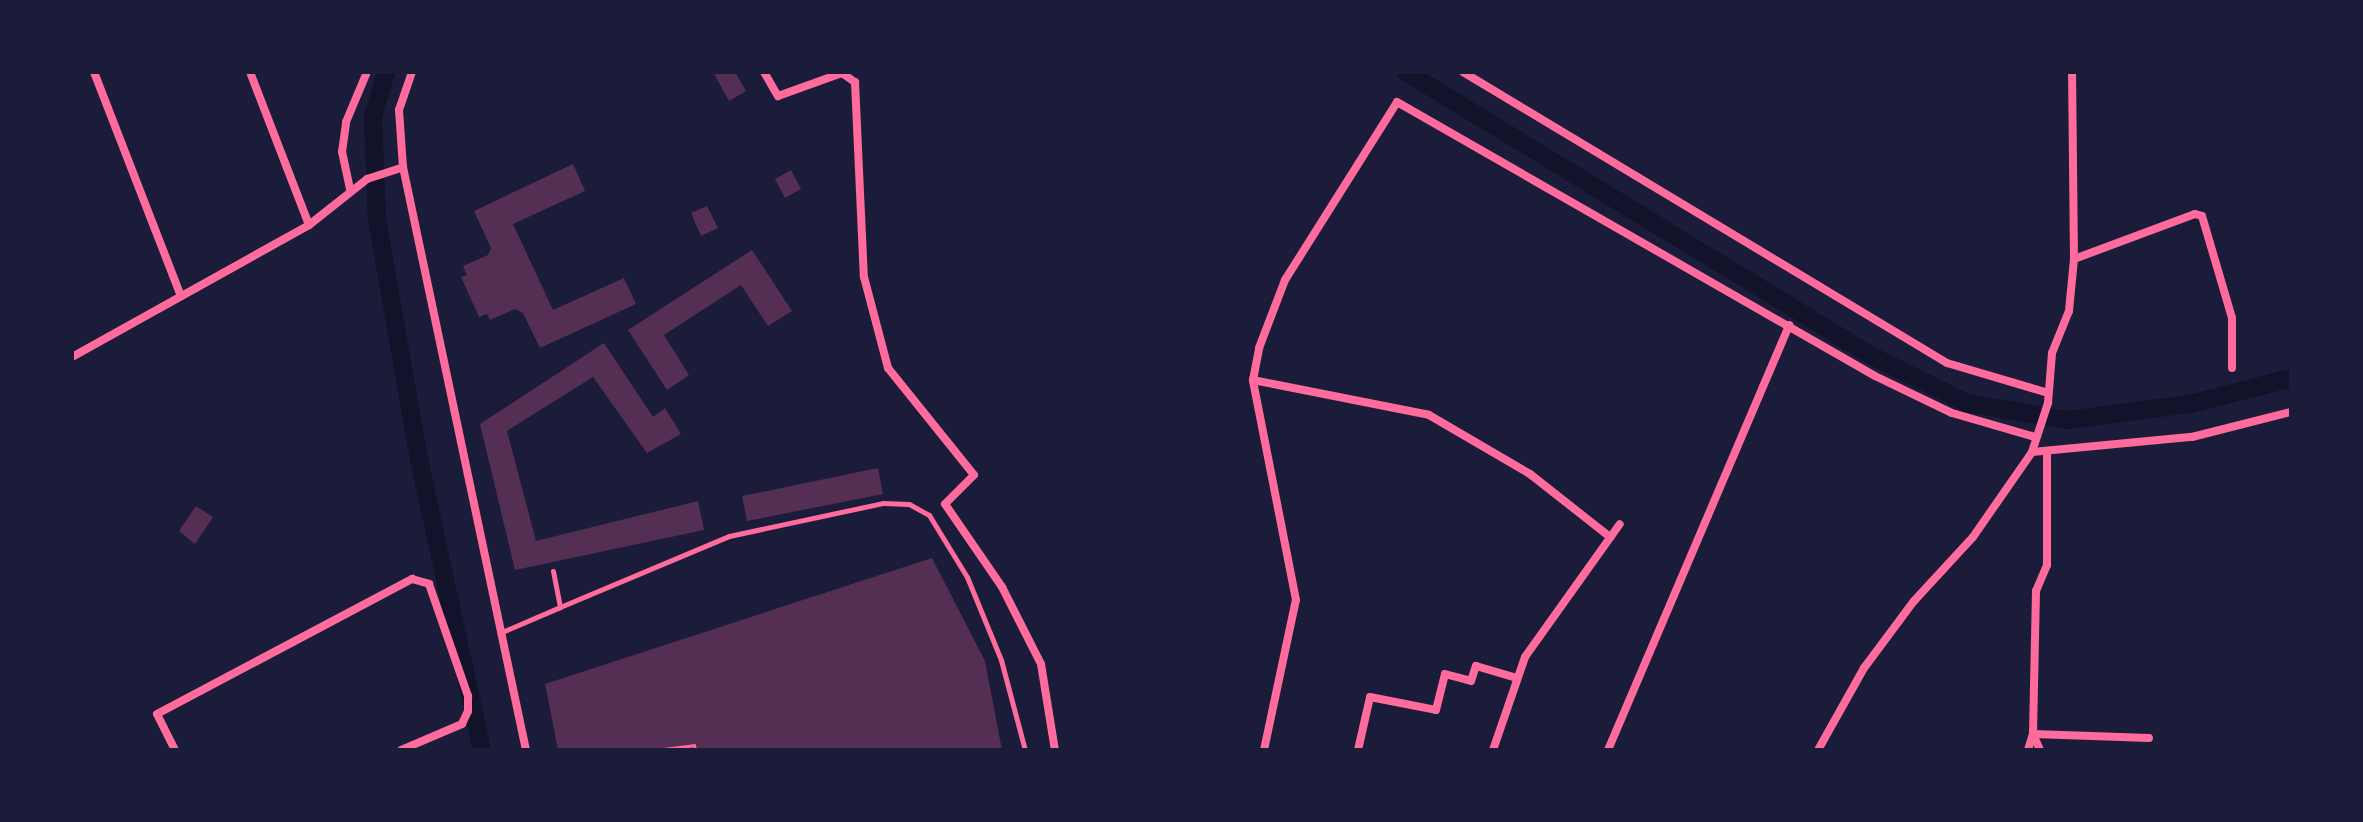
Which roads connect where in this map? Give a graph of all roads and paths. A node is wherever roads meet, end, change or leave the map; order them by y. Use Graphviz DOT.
graph roads {
  1 [pos="94,72"];
  2 [pos="250,72"];
  3 [pos="367,72"];
  4 [pos="412,72"];
  5 [pos="764,72"];
  6 [pos="1463,72"];
  7 [pos="2072,72"];
  8 [pos="403,167"];
  9 [pos="350,189"];
  10 [pos="309,225"];
  11 [pos="2074,259"];
  12 [pos="181,296"];
  13 [pos="1789,325"];
  14 [pos="72,357"];
  15 [pos="2232,368"];
  16 [pos="1253,380"];
  17 [pos="2048,398"];
  18 [pos="2291,412"];
  19 [pos="2035,437"];
  20 [pos="2032,452"];
  21 [pos="2047,452"];
  22 [pos="1620,524"];
  23 [pos="1610,537"];
  24 [pos="553,571"];
  25 [pos="560,607"];
  26 [pos="500,633"];
  27 [pos="1517,678"];
  28 [pos="2033,734"];
  29 [pos="2149,738"];
  30 [pos="175,750"];
  31 [pos="401,750"];
  32 [pos="526,750"];
  33 [pos="655,750"];
  34 [pos="695,750"];
  35 [pos="1025,750"];
  36 [pos="1055,750"];
  37 [pos="1264,750"];
  38 [pos="1358,750"];
  39 [pos="1493,750"];
  40 [pos="1608,750"];
  41 [pos="1818,750"];
  42 [pos="2028,750"];
  43 [pos="2040,750"];
  1 -- 12 [label="street"];
  2 -- 10 [label="street"];
  3 -- 9 [label="street"];
  4 -- 8 [label="street"];
  5 -- 36 [label="street"];
  6 -- 17 [label="street"];
  7 -- 11 [label="street"];
  8 -- 9 [label="street"];
  8 -- 26 [label="street"];
  9 -- 10 [label="street"];
  10 -- 12 [label="street"];
  11 -- 15 [label="street"];
  11 -- 17 [label="street"];
  12 -- 14 [label="street"];
  13 -- 16 [label="street"];
  13 -- 19 [label="street"];
  13 -- 40 [label="street"];
  16 -- 23 [label="street"];
  16 -- 37 [label="street"];
  17 -- 19 [label="street"];
  18 -- 21 [label="street"];
  19 -- 20 [label="street"];
  20 -- 21 [label="street"];
  20 -- 41 [label="street"];
  21 -- 28 [label="street"];
  22 -- 23 [label="street"];
  23 -- 27 [label="street"];
  24 -- 25 [label="lane"];
  25 -- 26 [label="lane"];
  25 -- 35 [label="lane"];
  26 -- 32 [label="street"];
  27 -- 38 [label="street"];
  27 -- 39 [label="street"];
  28 -- 29 [label="street"];
  28 -- 42 [label="street"];
  28 -- 43 [label="street"];
  30 -- 31 [label="street"];
  33 -- 34 [label="path"];
}
